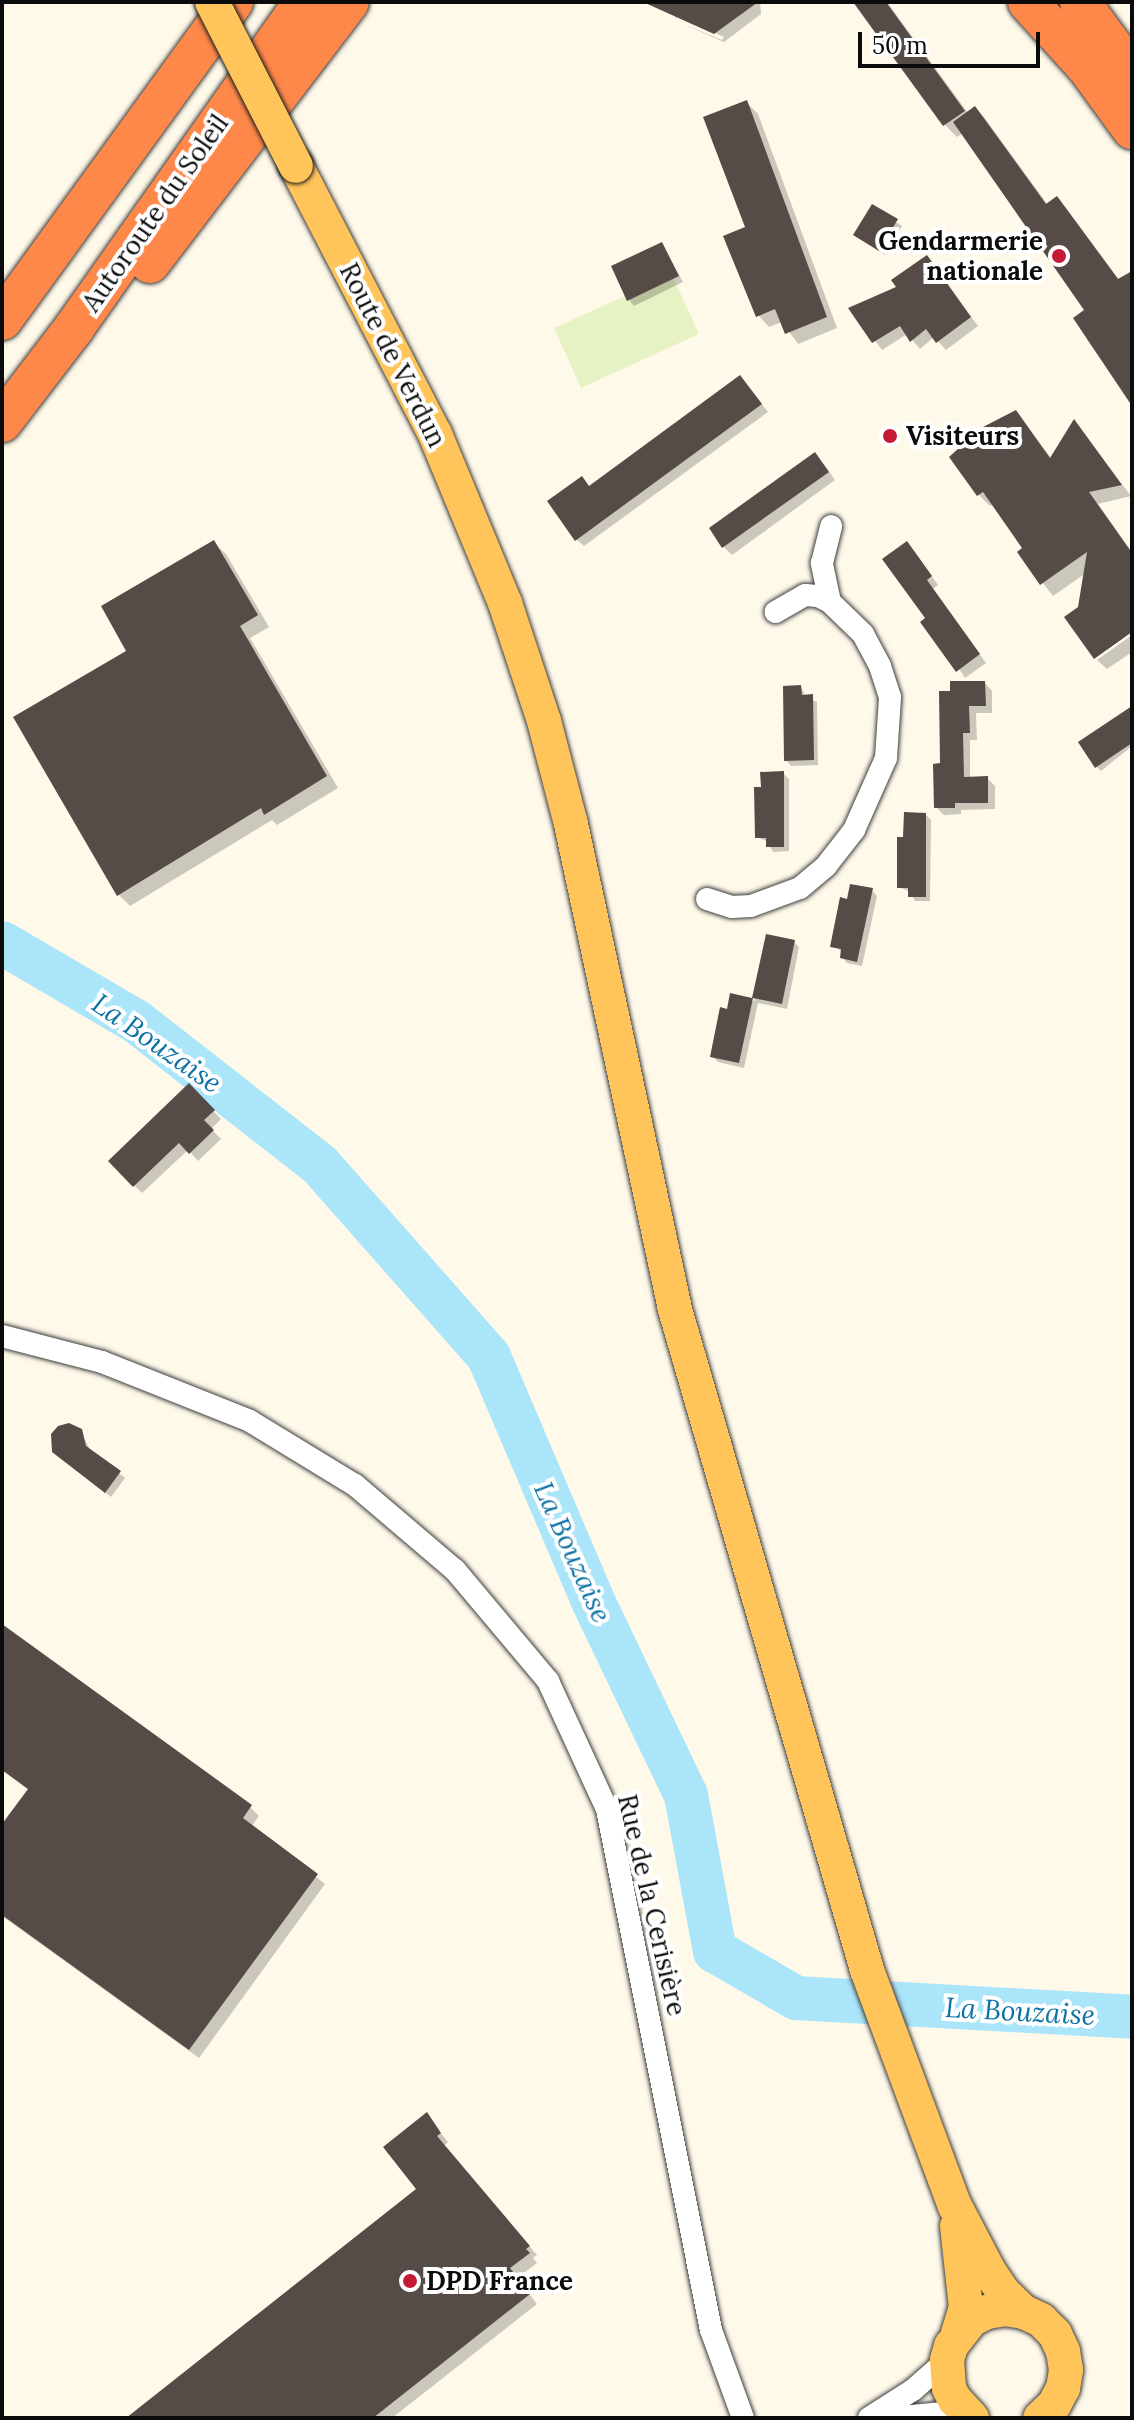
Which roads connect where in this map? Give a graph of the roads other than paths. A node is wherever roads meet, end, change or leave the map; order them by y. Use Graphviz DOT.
graph roads {
  1 [pos="212,2"];
  2 [pos="233,2"];
  3 [pos="304,2"];
  4 [pos="349,2"];
  5 [pos="1028,2"];
  6 [pos="1052,2"];
  7 [pos="1080,2"];
  8 [pos="1087,67"];
  9 [pos="1132,73"];
  10 [pos="1132,129"];
  11 [pos="2,320"];
  12 [pos="74,328"];
  13 [pos="2,422"];
  14 [pos="831,526"];
  15 [pos="830,602"];
  16 [pos="775,612"];
  17 [pos="707,899"];
  18 [pos="2,1336"];
  19 [pos="955,2206"];
  20 [pos="1024,2312"];
  21 [pos="952,2347"];
  22 [pos="1049,2414"];
  23 [pos="968,2415"];
  24 [pos="743,2418"];
  25 [pos="869,2418"];
  26 [pos="891,2418"];
  1 -- 19 [label="main road, Route de Verdun, bridge"];
  2 -- 11 [label="highway"];
  3 -- 12 [label="highway, Autoroute du Soleil"];
  4 -- 12 [label="highway"];
  5 -- 8 [label="highway"];
  6 -- 8 [label="highway"];
  7 -- 9 [label="highway"];
  8 -- 10 [label="highway"];
  12 -- 13 [label="highway, Autoroute du Soleil"];
  14 -- 15 [label="street"];
  15 -- 16 [label="street"];
  15 -- 17 [label="street"];
  18 -- 24 [label="street, Rue de la Cerisière"];
  19 -- 20 [label="main road"];
  19 -- 21 [label="main road"];
  20 -- 21 [label="main road"];
  20 -- 22 [label="main road"];
  21 -- 23 [label="main road"];
  21 -- 25 [label="street"];
  23 -- 26 [label="street"];
}
